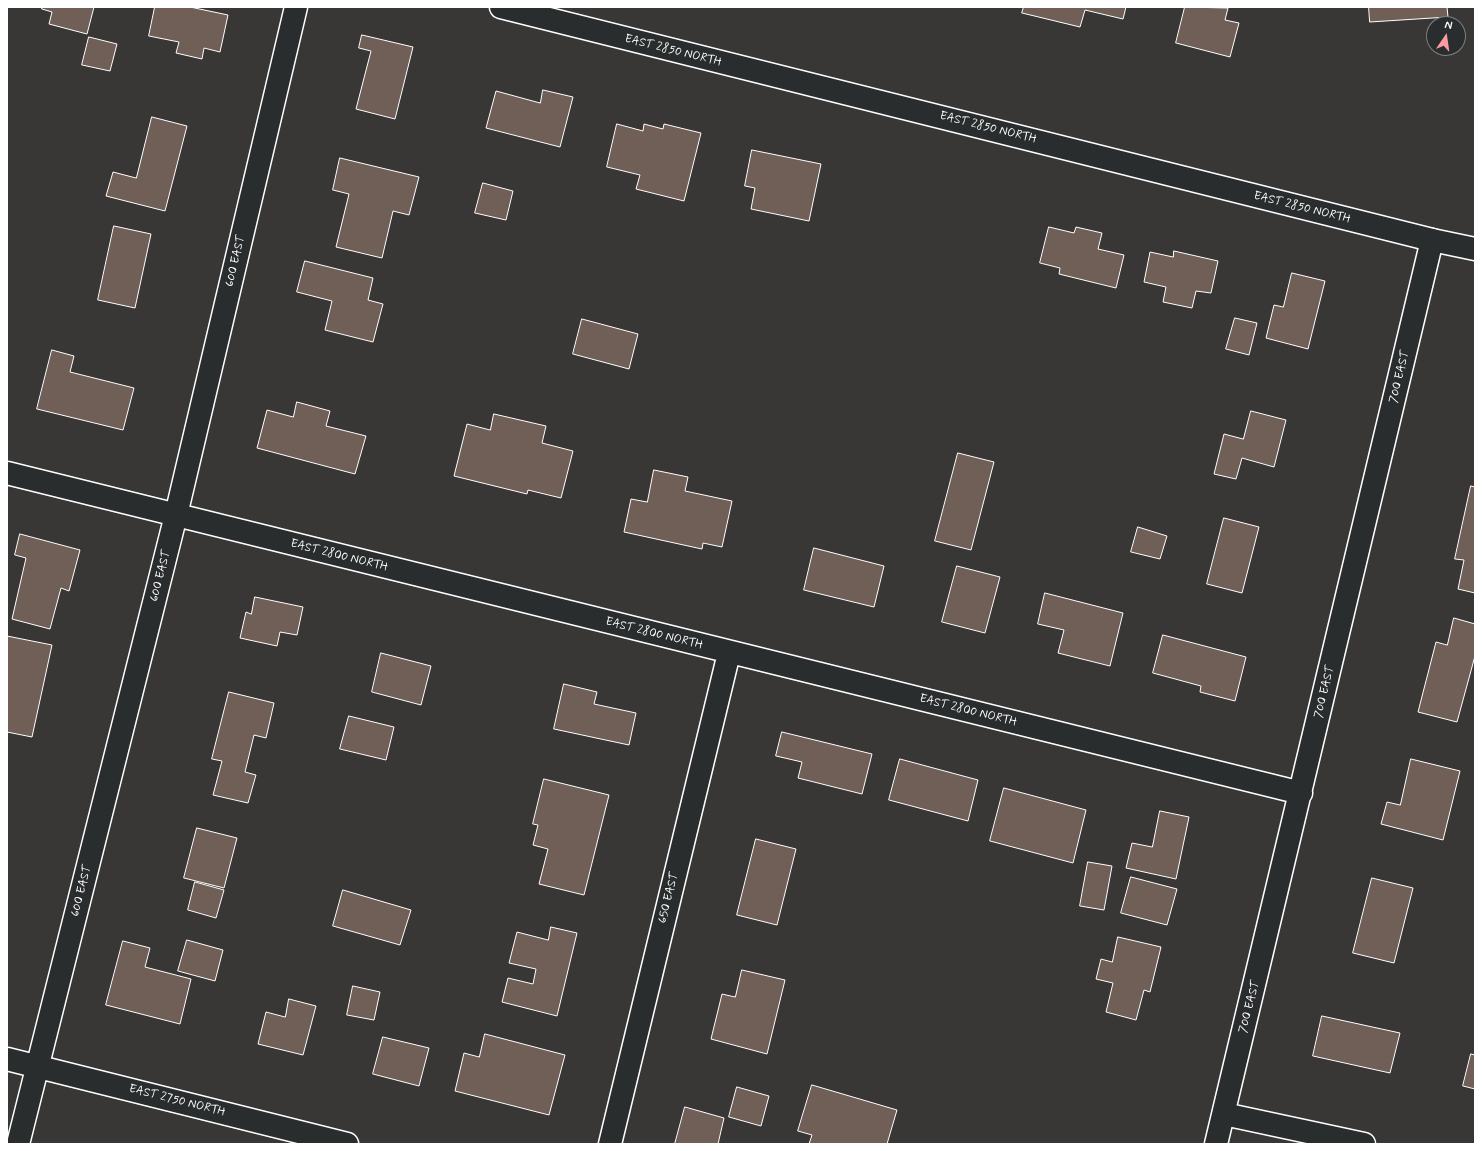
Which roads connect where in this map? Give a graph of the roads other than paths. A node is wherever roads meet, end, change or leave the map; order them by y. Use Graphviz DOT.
graph roads {
  1 [pos="296,7"];
  2 [pos="501,7"];
  3 [pos="1432,240"];
  4 [pos="1475,250"];
  5 [pos="7,473"];
  6 [pos="176,515"];
  7 [pos="729,653"];
  8 [pos="1301,793"];
  9 [pos="7,1059"];
  10 [pos="38,1066"];
  11 [pos="1224,1114"];
  12 [pos="18,1144"];
  13 [pos="347,1144"];
  14 [pos="610,1144"];
  15 [pos="1216,1144"];
  16 [pos="1364,1144"];
  1 -- 6 [label="street, 600 EAST"];
  2 -- 3 [label="street, EAST 2850 NORTH"];
  3 -- 4 [label="street, EAST 2850 NORTH"];
  3 -- 8 [label="street, 700 EAST"];
  5 -- 6 [label="street, EAST 2800 NORTH"];
  6 -- 7 [label="street, EAST 2800 NORTH"];
  6 -- 10 [label="street, 600 EAST"];
  7 -- 8 [label="street, EAST 2800 NORTH"];
  7 -- 14 [label="street, 650 EAST"];
  8 -- 11 [label="street, 700 EAST"];
  9 -- 10 [label="street, EAST 2750 NORTH"];
  10 -- 12 [label="street, 600 EAST"];
  10 -- 13 [label="street, EAST 2750 NORTH"];
  11 -- 15 [label="street, 700 EAST"];
  11 -- 16 [label="street"];
}
